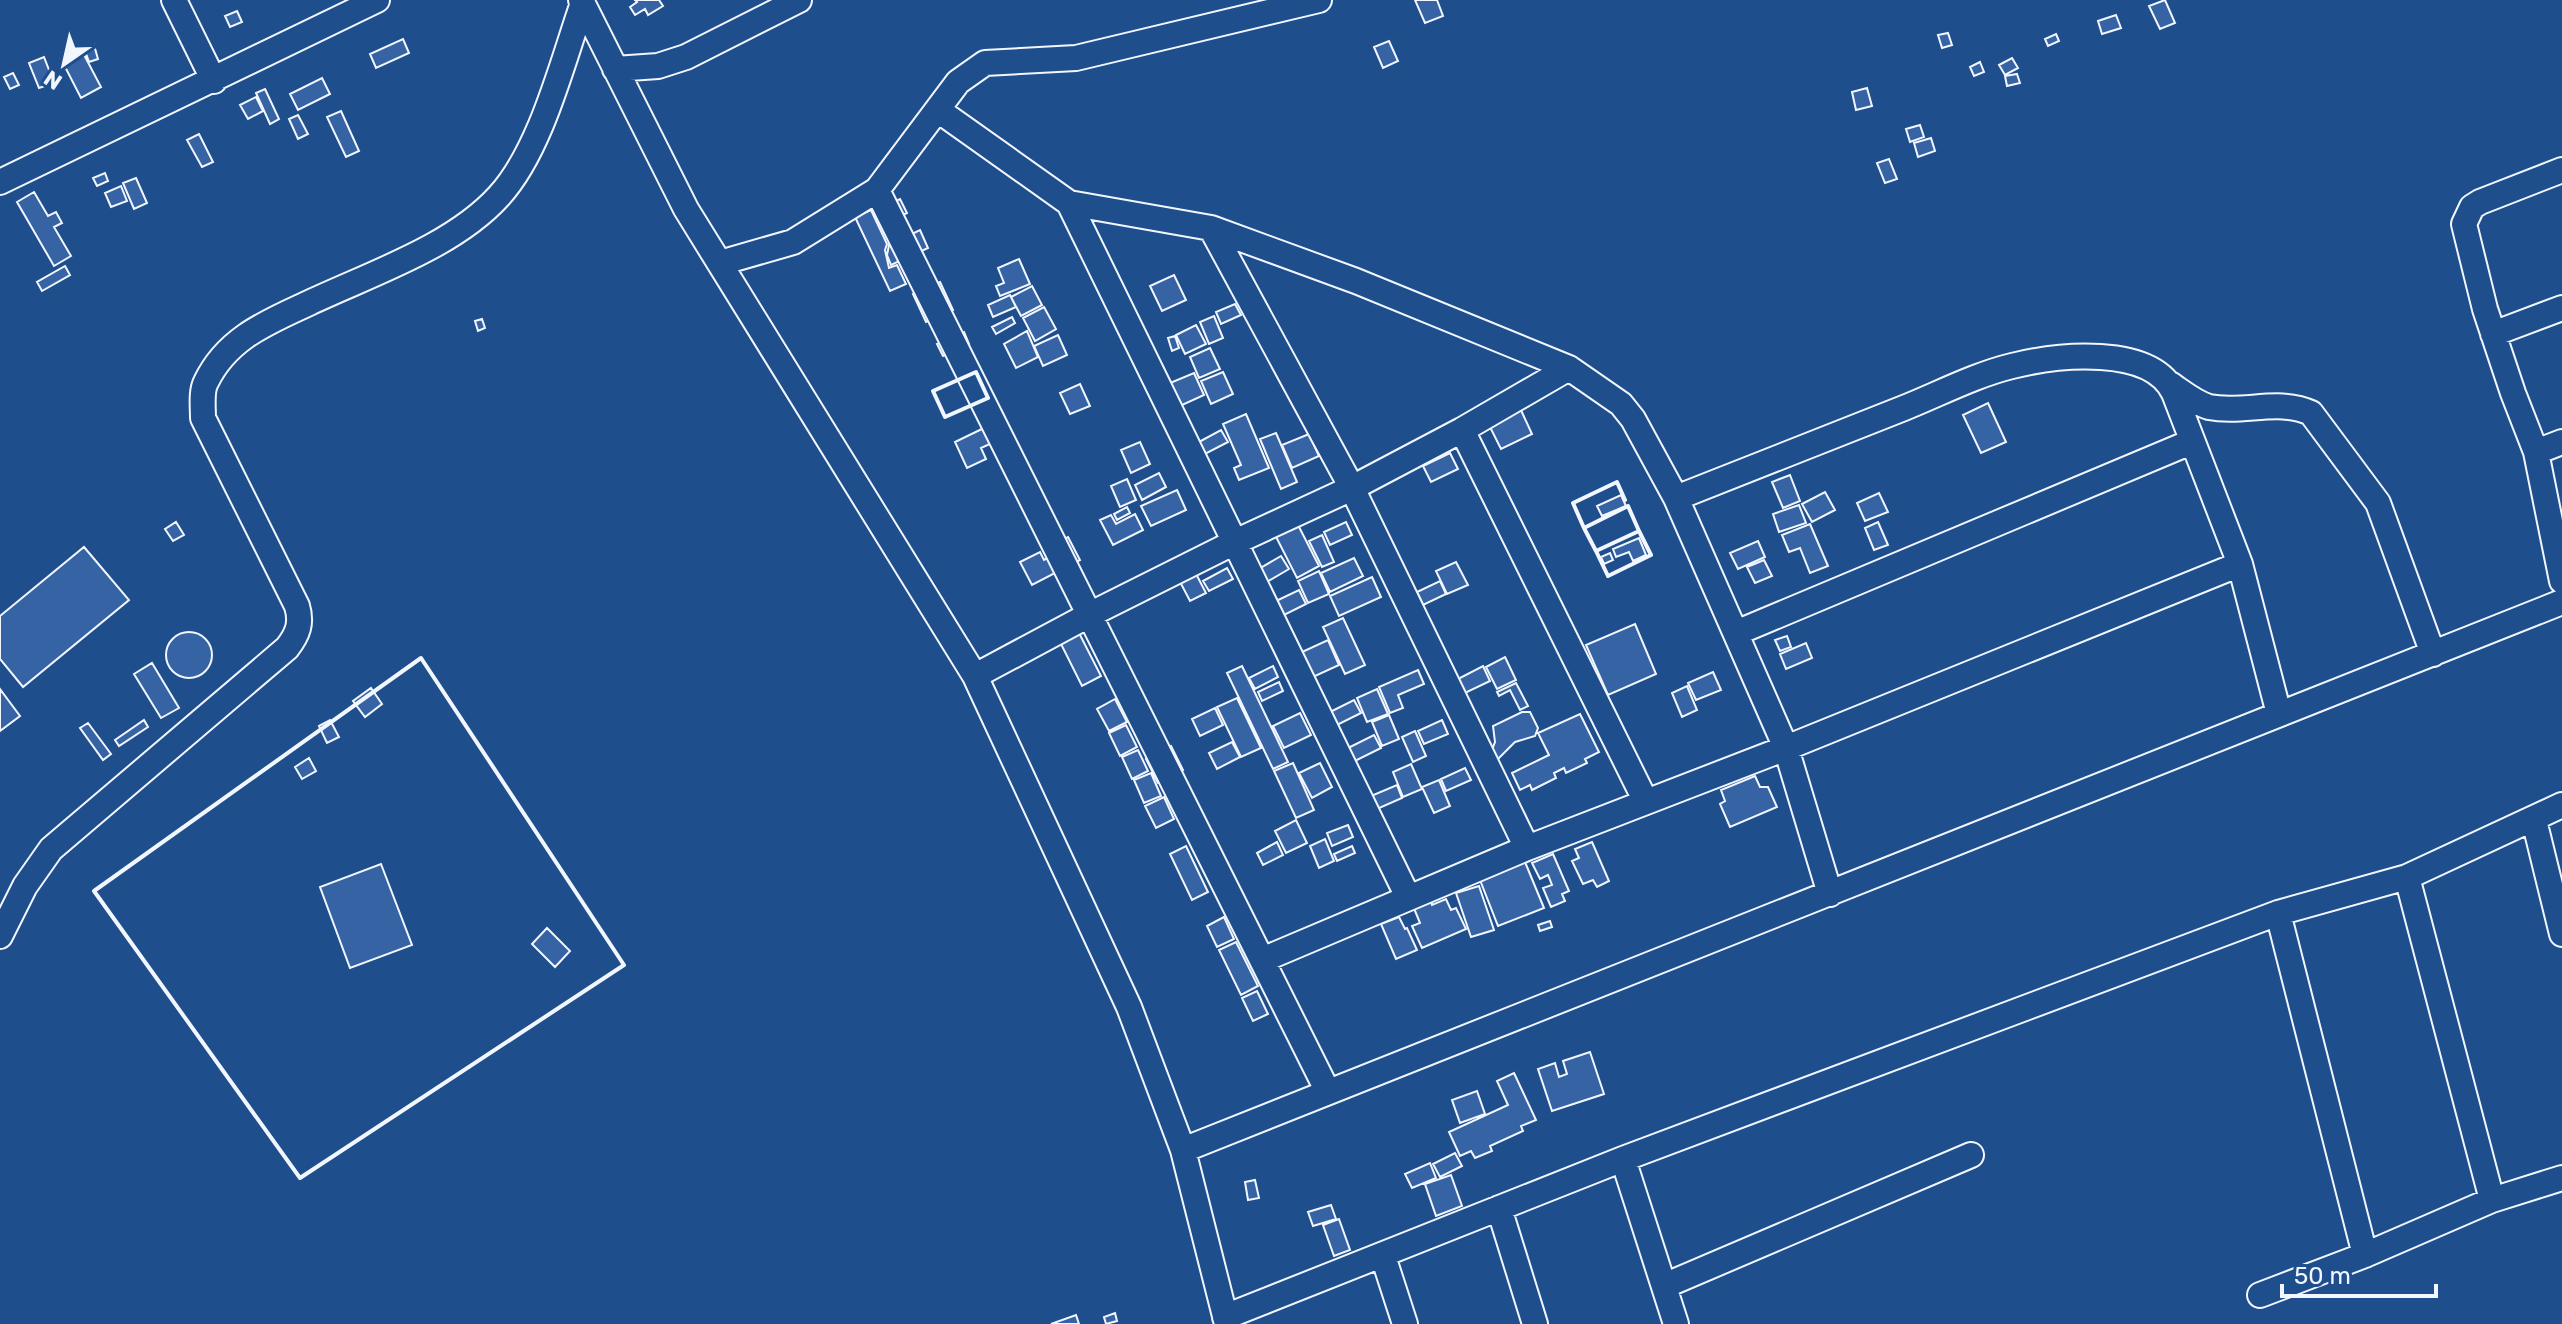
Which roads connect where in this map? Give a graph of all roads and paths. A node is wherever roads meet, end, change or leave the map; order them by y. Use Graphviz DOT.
graph roads {
  1 [pos="174,0"];
  2 [pos="377,0"];
  3 [pos="799,0"];
  4 [pos="1317,0"];
  5 [pos="582,2"];
  6 [pos="615,69"];
  7 [pos="214,81"];
  8 [pos="938,110"];
  9 [pos="2562,170"];
  10 [pos="0,182"];
  11 [pos="877,190"];
  12 [pos="1069,203"];
  13 [pos="1211,228"];
  14 [pos="720,263"];
  15 [pos="2562,308"];
  16 [pos="2493,334"];
  17 [pos="1569,368"];
  18 [pos="2170,384"];
  19 [pos="1462,430"];
  20 [pos="2191,442"];
  21 [pos="2562,442"];
  22 [pos="2536,452"];
  23 [pos="1352,488"];
  24 [pos="1676,498"];
  25 [pos="1233,543"];
  26 [pos="2240,564"];
  27 [pos="2562,581"];
  28 [pos="2562,602"];
  29 [pos="1089,615"];
  30 [pos="1736,633"];
  31 [pos="2433,654"];
  32 [pos="975,676"];
  33 [pos="2279,714"];
  34 [pos="1786,748"];
  35 [pos="1646,802"];
  36 [pos="2562,805"];
  37 [pos="2534,820"];
  38 [pos="1527,848"];
  39 [pos="2407,877"];
  40 [pos="1830,894"];
  41 [pos="1408,897"];
  42 [pos="2278,913"];
  43 [pos="2562,934"];
  44 [pos="0,936"];
  45 [pos="1262,960"];
  46 [pos="1328,1092"];
  47 [pos="1183,1150"];
  48 [pos="1971,1155"];
  49 [pos="1623,1159"];
  50 [pos="2562,1178"];
  51 [pos="2492,1200"];
  52 [pos="1499,1208"];
  53 [pos="2365,1255"];
  54 [pos="1383,1256"];
  55 [pos="1664,1286"];
  56 [pos="2260,1295"];
  57 [pos="1226,1320"];
  58 [pos="1405,1324"];
  59 [pos="1535,1324"];
  60 [pos="1676,1324"];
  1 -- 7 [label="street"];
  2 -- 7 [label="street"];
  3 -- 6 [label="street"];
  4 -- 8 [label="street"];
  5 -- 6 [label="street"];
  5 -- 44 [label="street"];
  6 -- 14 [label="street"];
  7 -- 10 [label="street"];
  8 -- 11 [label="street"];
  8 -- 12 [label="street"];
  9 -- 16 [label="street"];
  11 -- 14 [label="street"];
  11 -- 29 [label="street"];
  12 -- 13 [label="street"];
  12 -- 25 [label="street"];
  13 -- 17 [label="street"];
  13 -- 23 [label="street"];
  14 -- 32 [label="street"];
  15 -- 16 [label="street"];
  16 -- 22 [label="street"];
  17 -- 19 [label="street"];
  17 -- 24 [label="street"];
  18 -- 20 [label="street"];
  18 -- 24 [label="street"];
  18 -- 31 [label="street"];
  19 -- 23 [label="street"];
  19 -- 35 [label="street"];
  20 -- 26 [label="street"];
  20 -- 30 [label="street"];
  21 -- 22 [label="street"];
  22 -- 27 [label="street"];
  23 -- 25 [label="street"];
  23 -- 38 [label="street"];
  24 -- 30 [label="street"];
  25 -- 29 [label="street"];
  25 -- 41 [label="street"];
  26 -- 33 [label="street"];
  26 -- 34 [label="street"];
  28 -- 31 [label="street"];
  29 -- 32 [label="street"];
  29 -- 45 [label="street"];
  30 -- 34 [label="street"];
  31 -- 33 [label="street"];
  32 -- 47 [label="street"];
  33 -- 40 [label="street"];
  34 -- 35 [label="street"];
  34 -- 40 [label="street"];
  35 -- 38 [label="street"];
  36 -- 37 [label="street"];
  37 -- 39 [label="street"];
  37 -- 43 [label="street"];
  38 -- 41 [label="street"];
  39 -- 42 [label="street"];
  39 -- 51 [label="street"];
  40 -- 46 [label="street"];
  41 -- 45 [label="street"];
  42 -- 49 [label="street"];
  42 -- 53 [label="street"];
  45 -- 46 [label="street"];
  46 -- 47 [label="street"];
  47 -- 57 [label="street"];
  48 -- 55 [label="street"];
  49 -- 52 [label="street"];
  49 -- 55 [label="street"];
  50 -- 51 [label="street"];
  51 -- 53 [label="street"];
  52 -- 54 [label="street"];
  52 -- 59 [label="street"];
  53 -- 56 [label="street"];
  54 -- 57 [label="street"];
  54 -- 58 [label="street"];
  55 -- 60 [label="street"];
}
